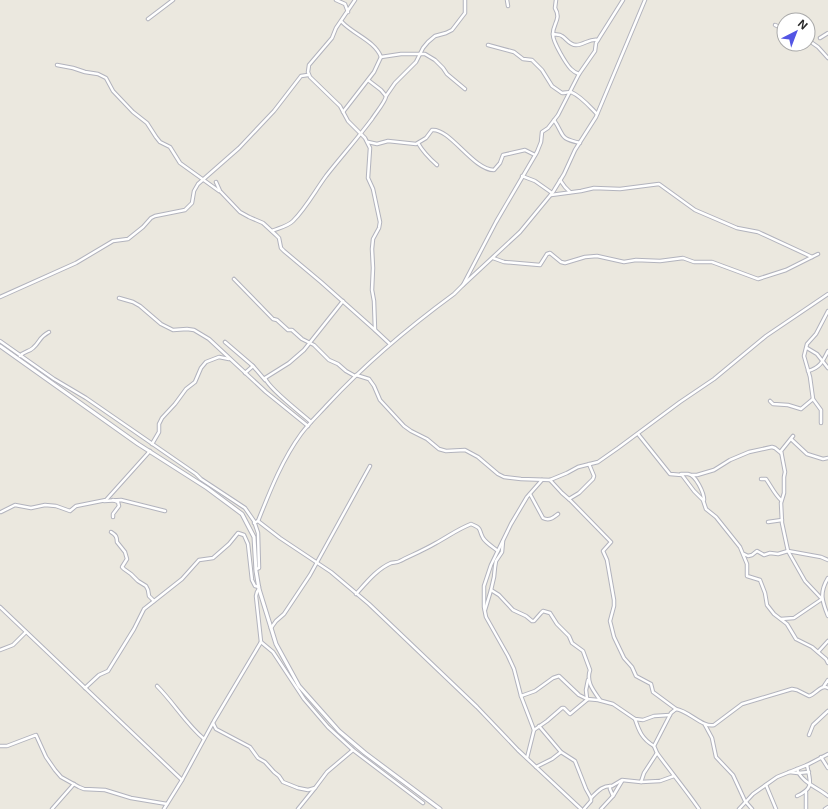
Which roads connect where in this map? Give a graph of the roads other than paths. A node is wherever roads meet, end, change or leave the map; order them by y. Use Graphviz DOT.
graph roads {
  1 [pos="173,0"];
  2 [pos="336,0"];
  3 [pos="355,0"];
  4 [pos="465,0"];
  5 [pos="507,0"];
  6 [pos="556,0"];
  7 [pos="623,0"];
  8 [pos="645,0"];
  9 [pos="342,1"];
  10 [pos="508,6"];
  11 [pos="348,13"];
  12 [pos="148,19"];
  13 [pos="342,22"];
  14 [pos="828,33"];
  15 [pos="552,34"];
  16 [pos="820,38"];
  17 [pos="598,40"];
  18 [pos="488,45"];
  19 [pos="816,46"];
  20 [pos="420,54"];
  21 [pos="381,57"];
  22 [pos="828,58"];
  23 [pos="57,65"];
  24 [pos="308,74"];
  25 [pos="578,75"];
  26 [pos="368,80"];
  27 [pos="465,89"];
  28 [pos="570,92"];
  29 [pos="386,96"];
  30 [pos="342,112"];
  31 [pos="597,114"];
  32 [pos="554,120"];
  33 [pos="361,134"];
  34 [pos="368,142"];
  35 [pos="418,143"];
  36 [pos="580,143"];
  37 [pos="535,155"];
  38 [pos="437,165"];
  39 [pos="522,176"];
  40 [pos="204,180"];
  41 [pos="560,180"];
  42 [pos="216,182"];
  43 [pos="220,191"];
  44 [pos="572,192"];
  45 [pos="551,194"];
  46 [pos="272,231"];
  47 [pos="818,254"];
  48 [pos="812,257"];
  49 [pos="493,258"];
  50 [pos="234,279"];
  51 [pos="463,285"];
  52 [pos="828,294"];
  53 [pos="0,297"];
  54 [pos="119,298"];
  55 [pos="343,301"];
  56 [pos="828,311"];
  57 [pos="375,330"];
  58 [pos="49,332"];
  59 [pos="0,341"];
  60 [pos="225,342"];
  61 [pos="310,342"];
  62 [pos="390,344"];
  63 [pos="0,346"];
  64 [pos="807,348"];
  65 [pos="828,351"];
  66 [pos="20,357"];
  67 [pos="231,360"];
  68 [pos="823,360"];
  69 [pos="253,366"];
  70 [pos="828,368"];
  71 [pos="808,371"];
  72 [pos="245,373"];
  73 [pos="355,375"];
  74 [pos="265,380"];
  75 [pos="813,400"];
  76 [pos="770,401"];
  77 [pos="311,422"];
  78 [pos="821,422"];
  79 [pos="308,426"];
  80 [pos="638,434"];
  81 [pos="793,436"];
  82 [pos="791,439"];
  83 [pos="152,444"];
  84 [pos="150,451"];
  85 [pos="781,453"];
  86 [pos="828,458"];
  87 [pos="589,464"];
  88 [pos="370,466"];
  89 [pos="681,474"];
  90 [pos="692,475"];
  91 [pos="761,479"];
  92 [pos="542,480"];
  93 [pos="550,480"];
  94 [pos="530,494"];
  95 [pos="110,495"];
  96 [pos="569,499"];
  97 [pos="113,500"];
  98 [pos="781,500"];
  99 [pos="104,501"];
  100 [pos="704,502"];
  101 [pos="165,511"];
  102 [pos="1,512"];
  103 [pos="558,514"];
  104 [pos="113,517"];
  105 [pos="782,520"];
  106 [pos="258,521"];
  107 [pos="768,522"];
  108 [pos="254,523"];
  109 [pos="111,532"];
  110 [pos="504,538"];
  111 [pos="498,551"];
  112 [pos="788,551"];
  113 [pos="743,553"];
  114 [pos="828,560"];
  115 [pos="317,562"];
  116 [pos="256,569"];
  117 [pos="828,578"];
  118 [pos="259,588"];
  119 [pos="491,590"];
  120 [pos="356,594"];
  121 [pos="822,599"];
  122 [pos="154,601"];
  123 [pos="0,607"];
  124 [pos="484,610"];
  125 [pos="828,616"];
  126 [pos="781,620"];
  127 [pos="272,628"];
  128 [pos="26,632"];
  129 [pos="828,641"];
  130 [pos="261,642"];
  131 [pos="277,646"];
  132 [pos="269,648"];
  133 [pos="0,650"];
  134 [pos="818,652"];
  135 [pos="828,663"];
  136 [pos="588,680"];
  137 [pos="828,680"];
  138 [pos="157,686"];
  139 [pos="823,686"];
  140 [pos="85,688"];
  141 [pos="828,688"];
  142 [pos="521,696"];
  143 [pos="588,699"];
  144 [pos="600,700"];
  145 [pos="676,709"];
  146 [pos="828,711"];
  147 [pos="670,715"];
  148 [pos="635,720"];
  149 [pos="213,723"];
  150 [pos="705,725"];
  151 [pos="539,726"];
  152 [pos="534,730"];
  153 [pos="809,735"];
  154 [pos="204,739"];
  155 [pos="0,746"];
  156 [pos="654,746"];
  157 [pos="354,750"];
  158 [pos="561,752"];
  159 [pos="657,753"];
  160 [pos="828,754"];
  161 [pos="821,757"];
  162 [pos="527,758"];
  163 [pos="807,765"];
  164 [pos="536,766"];
  165 [pos="828,768"];
  166 [pos="796,769"];
  167 [pos="788,772"];
  168 [pos="808,772"];
  169 [pos="798,773"];
  170 [pos="674,776"];
  171 [pos="182,780"];
  172 [pos="622,780"];
  173 [pos="641,782"];
  174 [pos="74,784"];
  175 [pos="766,785"];
  176 [pos="810,785"];
  177 [pos="610,786"];
  178 [pos="315,788"];
  179 [pos="806,792"];
  180 [pos="613,796"];
  181 [pos="797,796"];
  182 [pos="828,796"];
  183 [pos="591,798"];
  184 [pos="745,802"];
  185 [pos="423,803"];
  186 [pos="167,804"];
  187 [pos="828,807"];
  188 [pos="579,808"];
  189 [pos="52,809"];
  190 [pos="164,809"];
  191 [pos="298,809"];
  192 [pos="440,809"];
  193 [pos="584,809"];
  194 [pos="601,809"];
  195 [pos="699,809"];
  196 [pos="739,809"];
  197 [pos="752,809"];
  198 [pos="776,809"];
  199 [pos="806,809"];
  200 [pos="825,809"];
  1 -- 12 [label="street"];
  2 -- 9 [label="street"];
  3 -- 11 [label="street"];
  4 -- 20 [label="street"];
  5 -- 10 [label="street"];
  6 -- 15 [label="street"];
  7 -- 17 [label="street"];
  8 -- 31 [label="street"];
  9 -- 11 [label="street"];
  11 -- 13 [label="street"];
  13 -- 21 [label="street"];
  13 -- 24 [label="street"];
  14 -- 16 [label="street"];
  15 -- 17 [label="street"];
  15 -- 25 [label="street"];
  17 -- 25 [label="street"];
  18 -- 28 [label="street"];
  19 -- 22 [label="street"];
  20 -- 21 [label="street"];
  20 -- 27 [label="street"];
  20 -- 29 [label="street"];
  21 -- 26 [label="street"];
  23 -- 40 [label="street"];
  24 -- 30 [label="street"];
  24 -- 40 [label="street"];
  25 -- 28 [label="street"];
  26 -- 29 [label="street"];
  26 -- 30 [label="street"];
  28 -- 31 [label="street"];
  28 -- 32 [label="street"];
  29 -- 33 [label="street"];
  30 -- 33 [label="street"];
  31 -- 36 [label="street"];
  32 -- 36 [label="street"];
  32 -- 37 [label="street"];
  33 -- 34 [label="street"];
  33 -- 46 [label="street"];
  34 -- 35 [label="street"];
  34 -- 57 [label="street"];
  35 -- 37 [label="street"];
  35 -- 38 [label="street"];
  36 -- 41 [label="street"];
  37 -- 39 [label="street"];
  39 -- 45 [label="street"];
  39 -- 51 [label="street"];
  40 -- 43 [label="street"];
  40 -- 53 [label="street"];
  41 -- 44 [label="street"];
  41 -- 45 [label="street"];
  42 -- 43 [label="street"];
  43 -- 46 [label="street"];
  44 -- 45 [label="street"];
  44 -- 48 [label="street"];
  45 -- 49 [label="street"];
  46 -- 55 [label="street"];
  47 -- 48 [label="street"];
  48 -- 49 [label="street"];
  49 -- 51 [label="street"];
  50 -- 61 [label="street"];
  51 -- 62 [label="street"];
  52 -- 80 [label="street"];
  54 -- 67 [label="street"];
  55 -- 57 [label="street"];
  55 -- 61 [label="street"];
  56 -- 64 [label="street"];
  57 -- 62 [label="street"];
  58 -- 66 [label="street"];
  59 -- 66 [label="street"];
  60 -- 69 [label="street"];
  61 -- 73 [label="street"];
  61 -- 74 [label="street"];
  62 -- 73 [label="street"];
  63 -- 66 [label="street"];
  64 -- 68 [label="street"];
  64 -- 71 [label="street"];
  65 -- 68 [label="street"];
  66 -- 83 [label="street"];
  66 -- 84 [label="street"];
  67 -- 72 [label="street"];
  67 -- 83 [label="street"];
  68 -- 70 [label="street"];
  68 -- 71 [label="street"];
  69 -- 72 [label="street"];
  69 -- 74 [label="street"];
  71 -- 75 [label="street"];
  72 -- 79 [label="street"];
  73 -- 77 [label="street"];
  73 -- 92 [label="street"];
  74 -- 77 [label="street"];
  75 -- 76 [label="street"];
  75 -- 78 [label="street"];
  77 -- 79 [label="street"];
  79 -- 106 [label="street"];
  80 -- 87 [label="street"];
  80 -- 89 [label="street"];
  81 -- 82 [label="street"];
  82 -- 85 [label="street"];
  82 -- 86 [label="street"];
  83 -- 108 [label="street"];
  84 -- 95 [label="street"];
  84 -- 116 [label="street"];
  85 -- 90 [label="street"];
  85 -- 98 [label="street"];
  87 -- 93 [label="street"];
  87 -- 96 [label="street"];
  88 -- 115 [label="street"];
  89 -- 90 [label="street"];
  89 -- 100 [label="street"];
  90 -- 100 [label="street"];
  91 -- 98 [label="street"];
  92 -- 93 [label="street"];
  92 -- 94 [label="street"];
  93 -- 96 [label="street"];
  94 -- 103 [label="street"];
  94 -- 110 [label="street"];
  95 -- 97 [label="street"];
  95 -- 99 [label="street"];
  96 -- 145 [label="street"];
  97 -- 99 [label="street"];
  97 -- 101 [label="street"];
  97 -- 104 [label="street"];
  98 -- 105 [label="street"];
  99 -- 102 [label="street"];
  100 -- 113 [label="street"];
  105 -- 107 [label="street"];
  105 -- 112 [label="street"];
  106 -- 108 [label="street"];
  106 -- 115 [label="street"];
  108 -- 116 [label="street"];
  109 -- 122 [label="street"];
  110 -- 111 [label="street"];
  110 -- 119 [label="street"];
  111 -- 120 [label="street"];
  111 -- 124 [label="street"];
  112 -- 113 [label="street"];
  112 -- 114 [label="street"];
  112 -- 121 [label="street"];
  113 -- 126 [label="street"];
  115 -- 120 [label="street"];
  115 -- 127 [label="street"];
  116 -- 118 [label="street"];
  117 -- 121 [label="street"];
  118 -- 122 [label="street"];
  118 -- 127 [label="street"];
  118 -- 130 [label="street"];
  119 -- 124 [label="street"];
  119 -- 136 [label="street"];
  120 -- 162 [label="street"];
  121 -- 125 [label="street"];
  121 -- 126 [label="street"];
  122 -- 140 [label="street"];
  123 -- 128 [label="street"];
  124 -- 142 [label="street"];
  126 -- 134 [label="street"];
  127 -- 131 [label="street"];
  128 -- 133 [label="street"];
  128 -- 140 [label="street"];
  129 -- 134 [label="street"];
  130 -- 132 [label="street"];
  130 -- 149 [label="street"];
  131 -- 132 [label="street"];
  131 -- 192 [label="street"];
  132 -- 157 [label="street"];
  134 -- 135 [label="street"];
  136 -- 143 [label="street"];
  136 -- 144 [label="street"];
  137 -- 139 [label="street"];
  138 -- 154 [label="street"];
  139 -- 141 [label="street"];
  139 -- 150 [label="street"];
  140 -- 171 [label="street"];
  142 -- 143 [label="street"];
  142 -- 152 [label="street"];
  143 -- 144 [label="street"];
  143 -- 151 [label="street"];
  144 -- 148 [label="street"];
  145 -- 147 [label="street"];
  145 -- 150 [label="street"];
  146 -- 153 [label="street"];
  147 -- 148 [label="street"];
  147 -- 156 [label="street"];
  148 -- 156 [label="street"];
  149 -- 154 [label="street"];
  149 -- 178 [label="street"];
  150 -- 184 [label="street"];
  151 -- 152 [label="street"];
  151 -- 158 [label="street"];
  152 -- 162 [label="street"];
  154 -- 171 [label="street"];
  155 -- 174 [label="street"];
  156 -- 159 [label="street"];
  157 -- 178 [label="street"];
  157 -- 185 [label="street"];
  158 -- 164 [label="street"];
  158 -- 183 [label="street"];
  159 -- 170 [label="street"];
  159 -- 173 [label="street"];
  160 -- 161 [label="street"];
  161 -- 163 [label="street"];
  161 -- 165 [label="street"];
  162 -- 164 [label="street"];
  163 -- 166 [label="street"];
  163 -- 168 [label="street"];
  164 -- 188 [label="street"];
  166 -- 167 [label="street"];
  166 -- 169 [label="street"];
  167 -- 169 [label="street"];
  167 -- 175 [label="street"];
  168 -- 169 [label="street"];
  168 -- 176 [label="street"];
  169 -- 176 [label="street"];
  170 -- 173 [label="street"];
  170 -- 195 [label="street"];
  171 -- 186 [label="street"];
  172 -- 173 [label="street"];
  172 -- 177 [label="street"];
  172 -- 180 [label="street"];
  174 -- 186 [label="street"];
  174 -- 189 [label="street"];
  175 -- 184 [label="street"];
  175 -- 198 [label="street"];
  176 -- 179 [label="street"];
  176 -- 182 [label="street"];
  177 -- 180 [label="street"];
  177 -- 183 [label="street"];
  178 -- 191 [label="street"];
  179 -- 181 [label="street"];
  179 -- 199 [label="street"];
  180 -- 194 [label="street"];
  183 -- 193 [label="street"];
  184 -- 196 [label="street"];
  184 -- 197 [label="street"];
  186 -- 190 [label="street"];
  187 -- 200 [label="street"];
}
